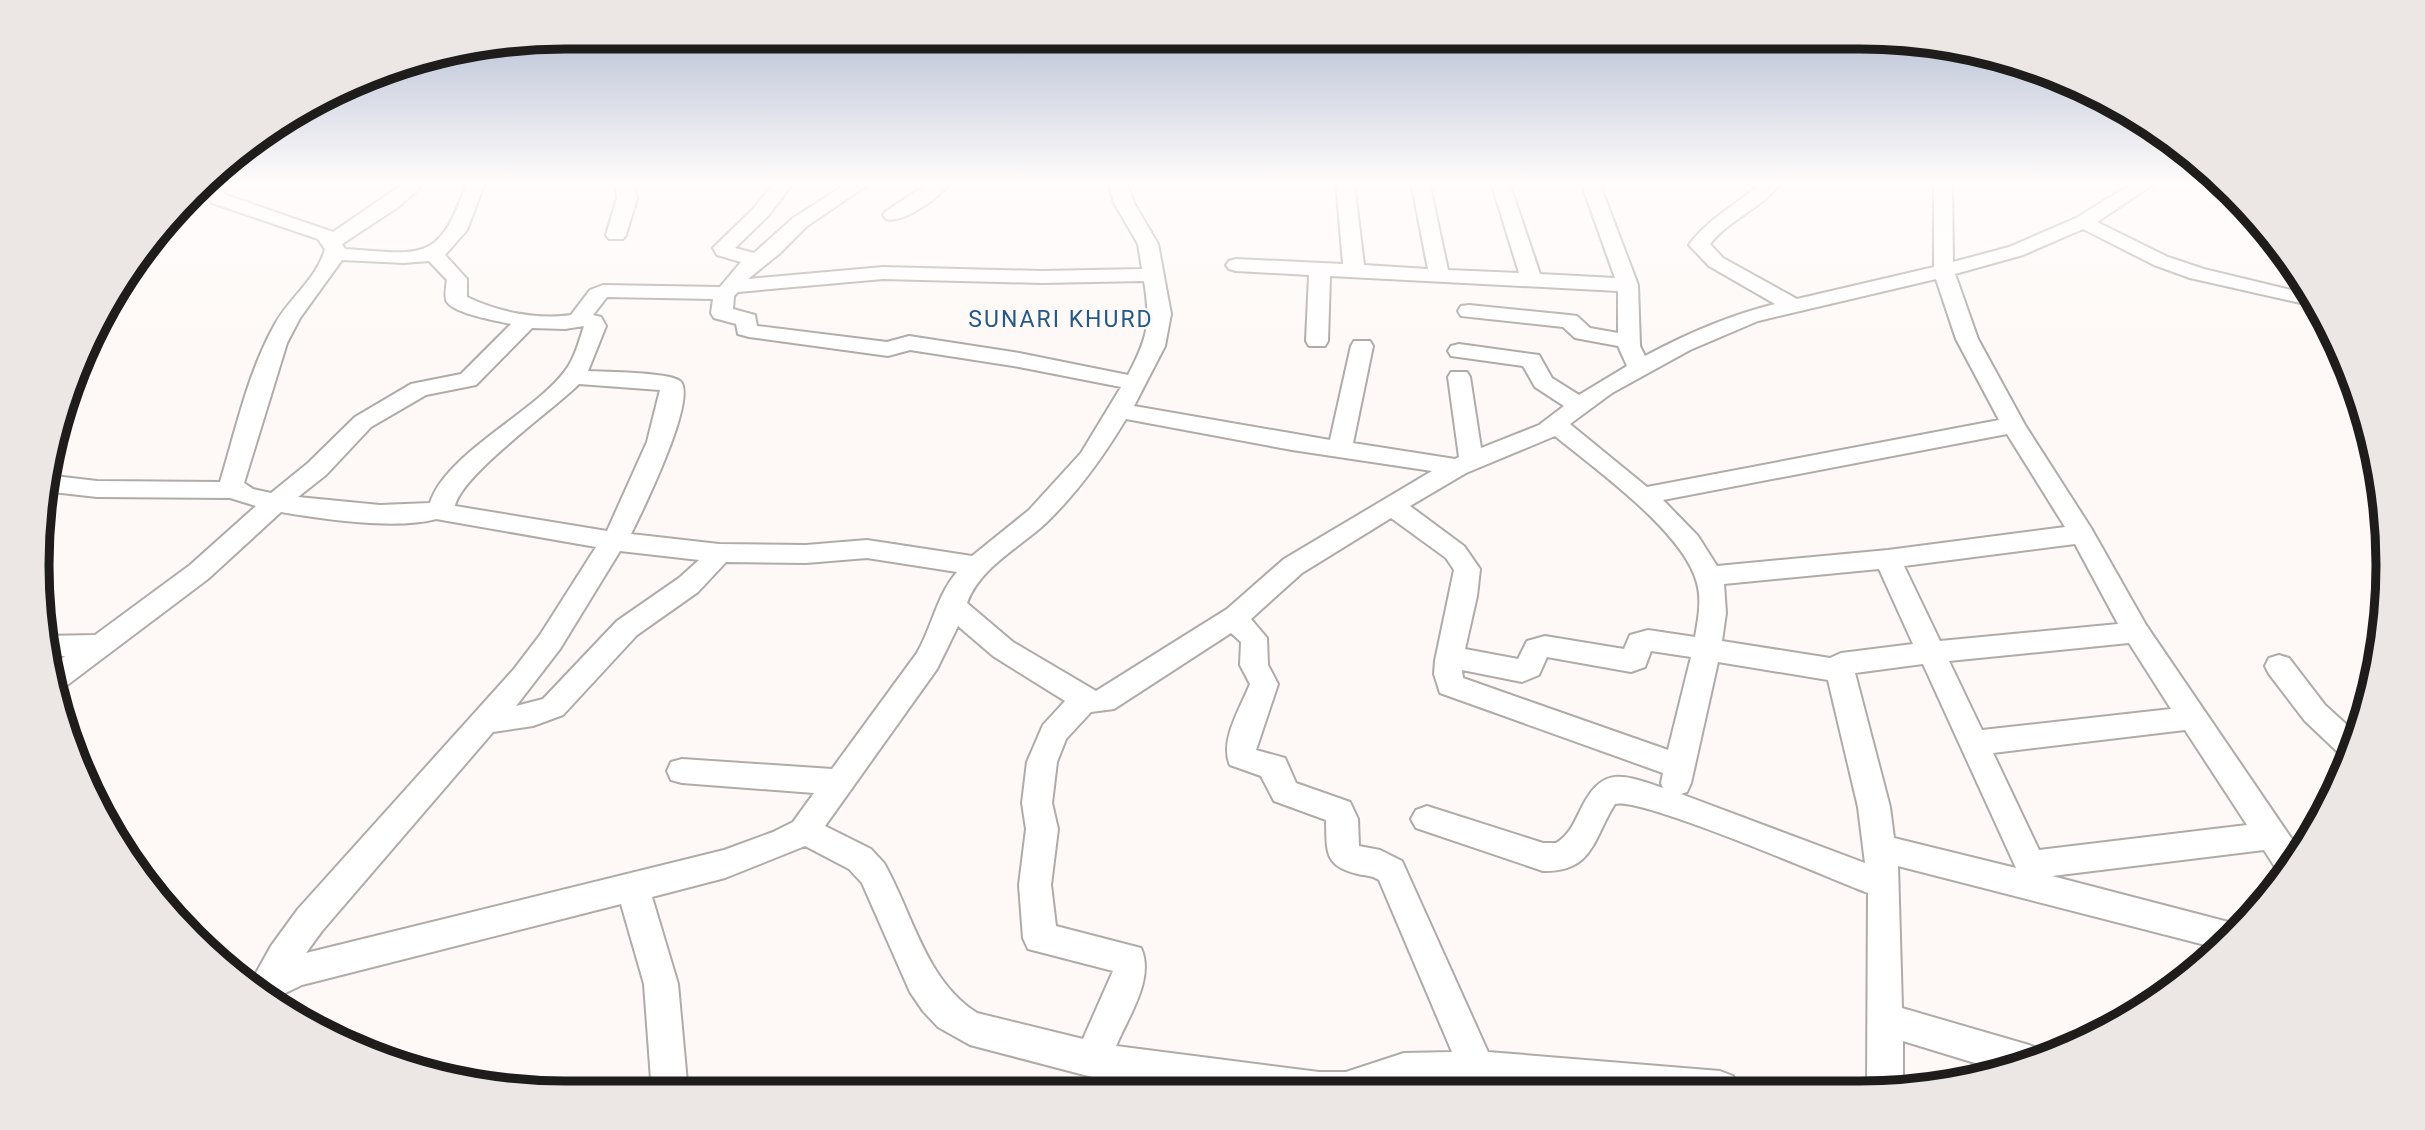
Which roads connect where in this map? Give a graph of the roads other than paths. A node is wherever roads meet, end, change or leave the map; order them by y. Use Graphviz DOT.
graph roads {
  1 [pos="324,235"];
  2 [pos="350,235"];
  3 [pos="453,235"];
  4 [pos="737,235"];
  5 [pos="788,235"];
  6 [pos="1145,235"];
  7 [pos="1350,235"];
  8 [pos="1431,235"];
  9 [pos="1517,235"];
  10 [pos="1609,235"];
  11 [pos="1707,235"];
  12 [pos="1944,235"];
  13 [pos="2054,235"];
  14 [pos="2108,235"];
  15 [pos="333,248"];
  16 [pos="433,254"];
  17 [pos="758,260"];
  18 [pos="1236,265"];
  19 [pos="1320,269"];
  20 [pos="1354,270"];
  21 [pos="1944,271"];
  22 [pos="1439,274"];
  23 [pos="1155,275"];
  24 [pos="1531,279"];
  25 [pos="1628,285"];
  26 [pos="728,290"];
  27 [pos="2302,299"];
  28 [pos="1791,304"];
  29 [pos="1469,311"];
  30 [pos="528,320"];
  31 [pos="580,320"];
  32 [pos="1317,341"];
  33 [pos="1629,341"];
  34 [pos="1362,346"];
  35 [pos="1459,351"];
  36 [pos="1639,368"];
  37 [pos="573,377"];
  38 [pos="1459,377"];
  39 [pos="1133,383"];
  40 [pos="1579,406"];
  41 [pos="1120,411"];
  42 [pos="1555,424"];
  43 [pos="2013,425"];
  44 [pos="1339,447"];
  45 [pos="1464,463"];
  46 [pos="55,484"];
  47 [pos="233,490"];
  48 [pos="1642,496"];
  49 [pos="276,502"];
  50 [pos="1392,506"];
  51 [pos="440,509"];
  52 [pos="2082,534"];
  53 [pos="614,542"];
  54 [pos="719,553"];
  55 [pos="1888,559"];
  56 [pos="977,566"];
  57 [pos="1708,576"];
  58 [pos="951,605"];
  59 [pos="1232,619"];
  60 [pos="2136,632"];
  61 [pos="100,645"];
  62 [pos="55,646"];
  63 [pos="1706,651"];
  64 [pos="1930,652"];
  65 [pos="1450,657"];
  66 [pos="2279,666"];
  67 [pos="1841,671"];
  68 [pos="61,674"];
  69 [pos="1085,699"];
  70 [pos="2191,718"];
  71 [pos="488,721"];
  72 [pos="2345,741"];
  73 [pos="1973,743"];
  74 [pos="1680,767"];
  75 [pos="682,771"];
  76 [pos="842,782"];
  77 [pos="1672,802"];
  78 [pos="1427,819"];
  79 [pos="804,831"];
  80 [pos="2270,836"];
  81 [pos="1880,848"];
  82 [pos="2285,857"];
  83 [pos="2036,878"];
  84 [pos="1884,885"];
  85 [pos="633,889"];
  86 [pos="2221,934"];
  87 [pos="265,985"];
  88 [pos="1884,1019"];
  89 [pos="2014,1057"];
  90 [pos="1092,1060"];
  91 [pos="1478,1069"];
  92 [pos="1885,1080"];
  93 [pos="669,1081"];
  94 [pos="1237,1081"];
  95 [pos="1373,1081"];
  96 [pos="1623,1081"];
  1 -- 15 [label="street"];
  2 -- 15 [label="street"];
  3 -- 16 [label="street"];
  4 -- 17 [label="street"];
  5 -- 17 [label="street"];
  6 -- 23 [label="street"];
  7 -- 20 [label="street"];
  8 -- 22 [label="street"];
  9 -- 24 [label="street"];
  10 -- 25 [label="street"];
  11 -- 28 [label="street"];
  12 -- 21 [label="street"];
  13 -- 21 [label="street"];
  14 -- 27 [label="street"];
  15 -- 16 [label="street"];
  15 -- 47 [label="street"];
  16 -- 30 [label="street"];
  17 -- 26 [label="street"];
  18 -- 19 [label="street"];
  19 -- 20 [label="street"];
  19 -- 32 [label="street"];
  20 -- 22 [label="street"];
  21 -- 28 [label="street"];
  21 -- 43 [label="street"];
  22 -- 24 [label="street"];
  23 -- 26 [label="street"];
  23 -- 39 [label="street"];
  24 -- 25 [label="street"];
  25 -- 33 [label="street"];
  26 -- 31 [label="street"];
  26 -- 39 [label="street"];
  28 -- 36 [label="street"];
  29 -- 33 [label="street"];
  30 -- 31 [label="street"];
  30 -- 49 [label="street"];
  31 -- 37 [label="street"];
  33 -- 36 [label="street"];
  34 -- 44 [label="street"];
  35 -- 40 [label="street"];
  36 -- 40 [label="street"];
  37 -- 51 [label="street"];
  37 -- 53 [label="street"];
  38 -- 45 [label="street"];
  39 -- 41 [label="street"];
  40 -- 42 [label="street"];
  41 -- 44 [label="street"];
  41 -- 56 [label="street"];
  42 -- 45 [label="street"];
  42 -- 48 [label="street"];
  43 -- 48 [label="street"];
  43 -- 52 [label="street"];
  44 -- 45 [label="street"];
  45 -- 50 [label="street"];
  46 -- 47 [label="street"];
  47 -- 49 [label="street"];
  48 -- 57 [label="street"];
  49 -- 51 [label="street"];
  49 -- 61 [label="street"];
  50 -- 59 [label="street"];
  50 -- 65 [label="street"];
  51 -- 53 [label="street"];
  52 -- 55 [label="street"];
  52 -- 60 [label="street"];
  53 -- 54 [label="street"];
  53 -- 71 [label="street"];
  54 -- 56 [label="street"];
  54 -- 71 [label="street"];
  55 -- 57 [label="street"];
  55 -- 64 [label="street"];
  56 -- 58 [label="street"];
  57 -- 63 [label="street"];
  58 -- 69 [label="street"];
  58 -- 76 [label="street"];
  59 -- 69 [label="street"];
  59 -- 91 [label="street"];
  60 -- 64 [label="street"];
  60 -- 70 [label="street"];
  61 -- 62 [label="street"];
  61 -- 68 [label="street"];
  63 -- 65 [label="street"];
  63 -- 67 [label="street"];
  63 -- 74 [label="street"];
  64 -- 67 [label="street"];
  64 -- 73 [label="street"];
  65 -- 74 [label="street"];
  66 -- 72 [label="street"];
  67 -- 81 [label="street"];
  69 -- 90 [label="street"];
  70 -- 73 [label="street"];
  70 -- 80 [label="street"];
  71 -- 87 [label="street"];
  73 -- 83 [label="street"];
  74 -- 77 [label="street"];
  75 -- 76 [label="street"];
  76 -- 79 [label="street"];
  77 -- 78 [label="street"];
  77 -- 84 [label="street"];
  79 -- 85 [label="street"];
  79 -- 90 [label="street"];
  80 -- 82 [label="street"];
  80 -- 83 [label="street"];
  81 -- 83 [label="street"];
  81 -- 84 [label="street"];
  83 -- 86 [label="street"];
  84 -- 88 [label="street"];
  85 -- 87 [label="street"];
  85 -- 93 [label="street"];
  88 -- 89 [label="street"];
  88 -- 92 [label="street"];
  90 -- 94 [label="street"];
  91 -- 95 [label="street"];
  91 -- 96 [label="street"];
}
